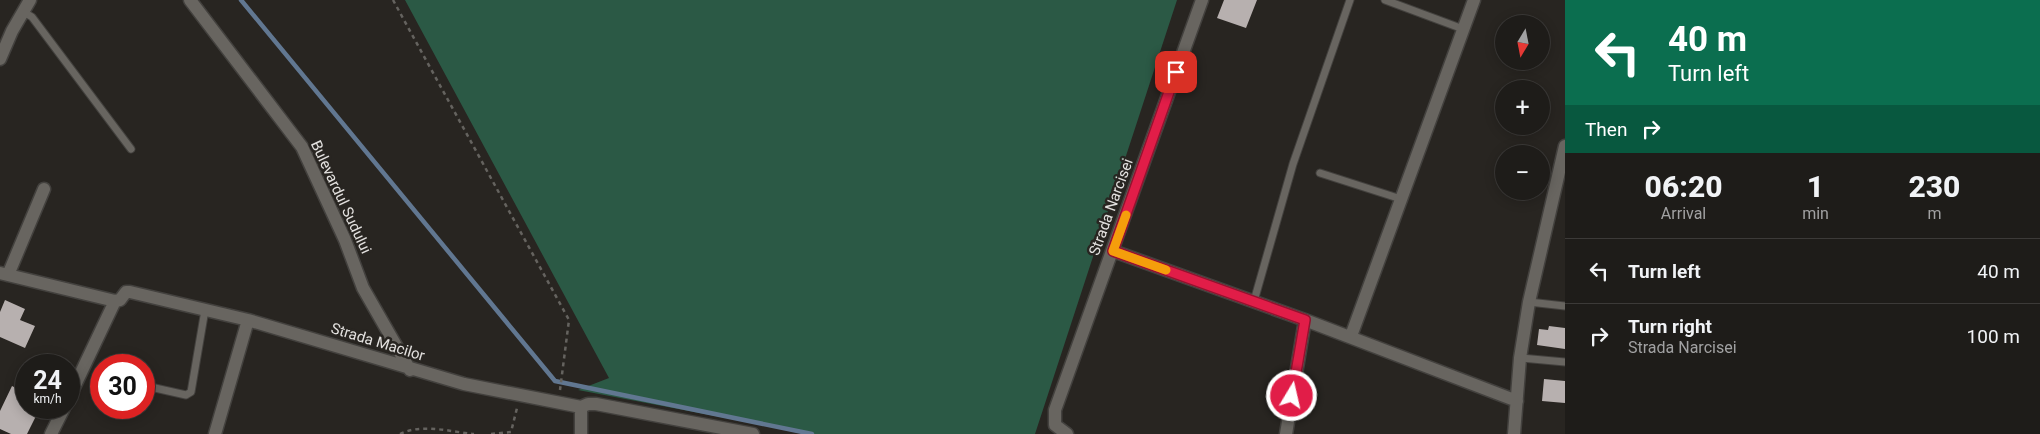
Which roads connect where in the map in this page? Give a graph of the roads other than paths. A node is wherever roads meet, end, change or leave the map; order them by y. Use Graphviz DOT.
graph roads {
  1 [pos="30,0"];
  2 [pos="190,0"];
  3 [pos="1202,0"];
  4 [pos="1350,0"];
  5 [pos="1385,0"];
  6 [pos="1474,0"];
  7 [pos="20,5"];
  8 [pos="1463,29"];
  9 [pos="0,59"];
  10 [pos="1565,146"];
  11 [pos="131,149"];
  12 [pos="1320,173"];
  13 [pos="44,189"];
  14 [pos="1401,199"];
  15 [pos="1113,251"];
  16 [pos="4,274"];
  17 [pos="115,301"];
  18 [pos="1254,301"];
  19 [pos="1529,302"];
  20 [pos="1565,306"];
  21 [pos="205,310"];
  22 [pos="248,320"];
  23 [pos="1305,320"];
  24 [pos="1351,336"];
  25 [pos="1520,358"];
  26 [pos="1565,362"];
  27 [pos="410,370"];
  28 [pos="80,375"];
  29 [pos="155,388"];
  30 [pos="1516,401"];
  31 [pos="581,407"];
  32 [pos="58,419"];
  33 [pos="51,434"];
  34 [pos="215,434"];
  35 [pos="581,434"];
  36 [pos="753,434"];
  37 [pos="1066,434"];
  38 [pos="1286,434"];
  39 [pos="1514,434"];
  1 -- 7 [label="street"];
  2 -- 27 [label="street, Bulevardul Sudului"];
  3 -- 15 [label="street, Strada Narcisei"];
  4 -- 18 [label="lane"];
  5 -- 8 [label="lane"];
  6 -- 8 [label="street"];
  7 -- 9 [label="street"];
  7 -- 11 [label="lane"];
  8 -- 14 [label="street"];
  10 -- 19 [label="street"];
  12 -- 14 [label="lane"];
  13 -- 16 [label="street"];
  14 -- 24 [label="street"];
  15 -- 18 [label="street"];
  15 -- 37 [label="street, Strada Narcisei"];
  16 -- 17 [label="street"];
  17 -- 21 [label="street, Strada Macilor"];
  17 -- 28 [label="street"];
  18 -- 23 [label="street"];
  19 -- 20 [label="lane"];
  19 -- 25 [label="street"];
  21 -- 22 [label="street, Strada Macilor"];
  21 -- 29 [label="lane"];
  22 -- 27 [label="street, Strada Macilor"];
  22 -- 34 [label="street"];
  23 -- 24 [label="street"];
  23 -- 38 [label="street"];
  24 -- 30 [label="street"];
  25 -- 26 [label="lane"];
  25 -- 30 [label="street"];
  27 -- 31 [label="street, Strada Macilor"];
  30 -- 39 [label="street"];
  31 -- 35 [label="street"];
  31 -- 36 [label="street, Strada Macilor"];
  32 -- 33 [label="street"];
}
